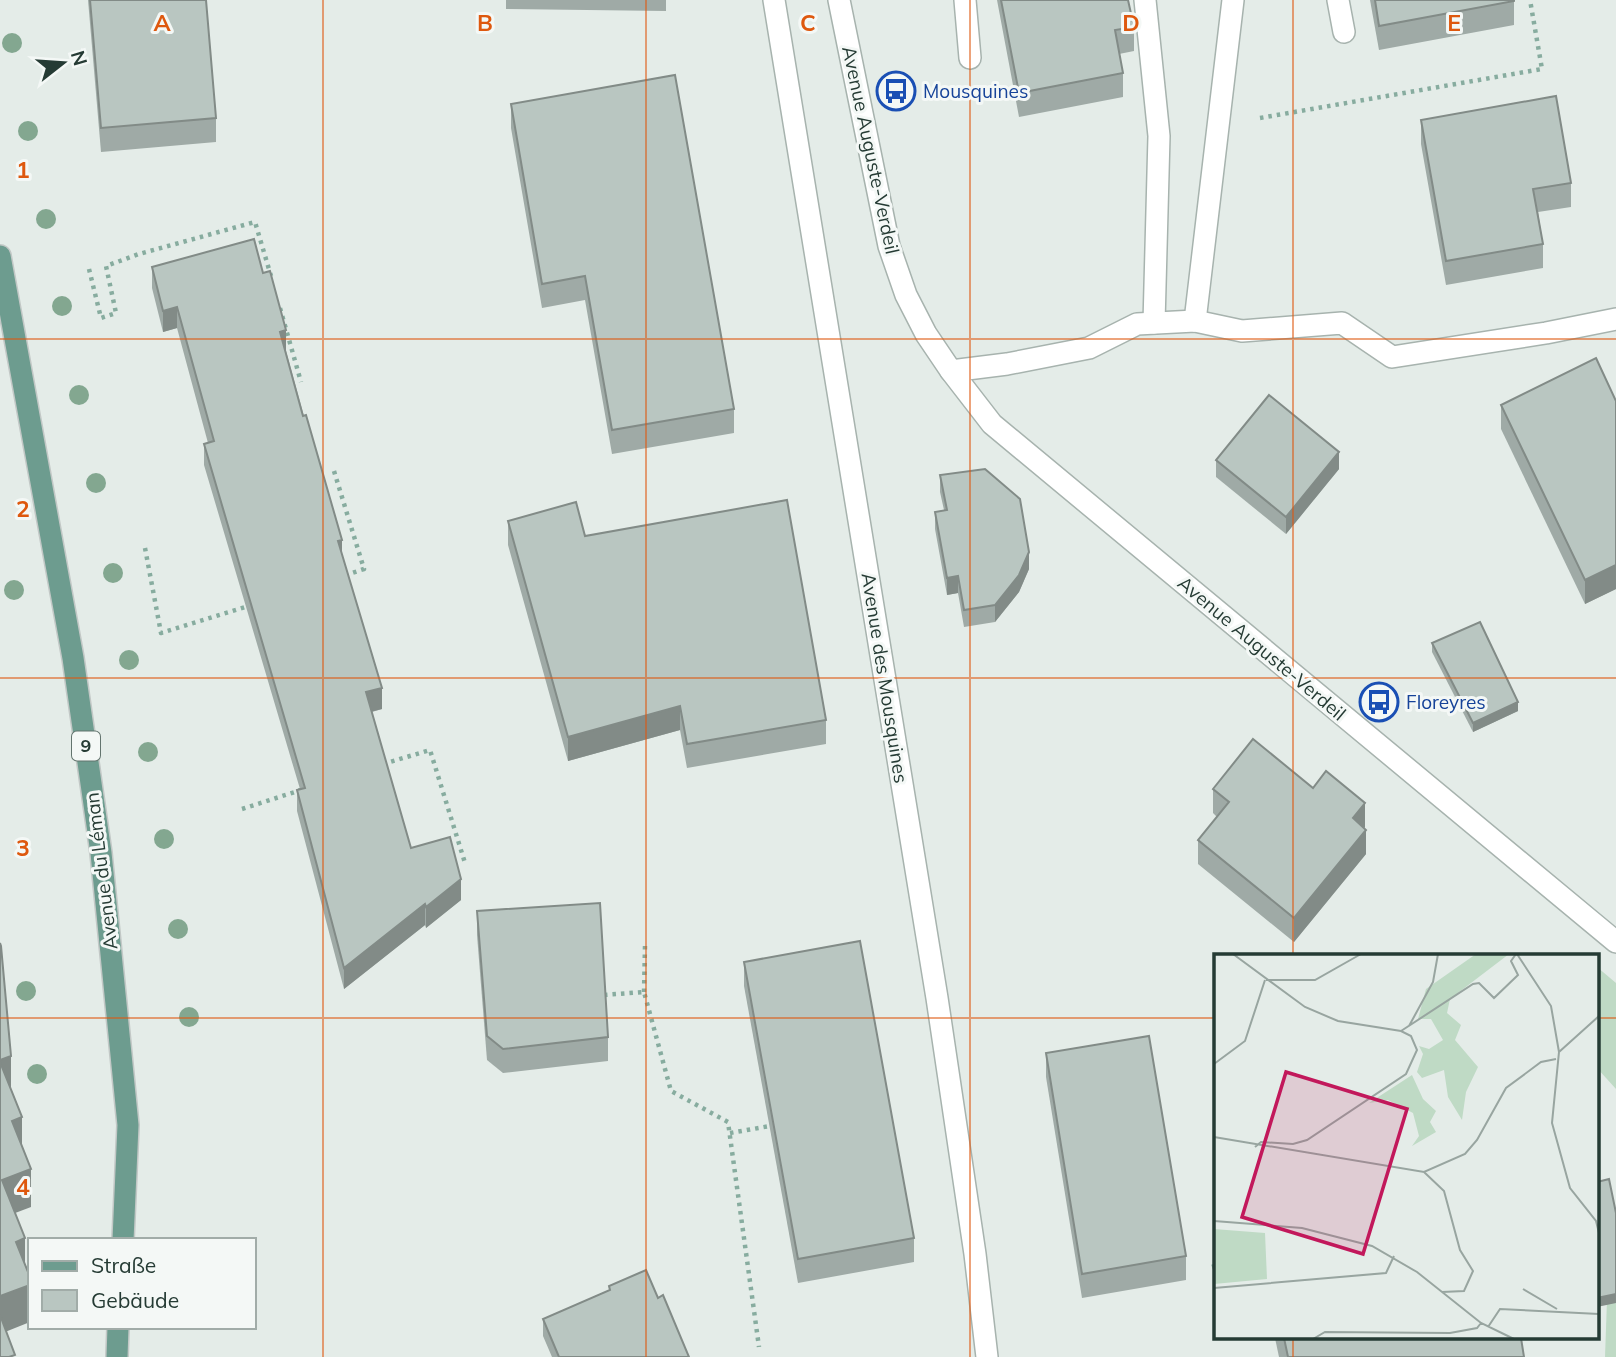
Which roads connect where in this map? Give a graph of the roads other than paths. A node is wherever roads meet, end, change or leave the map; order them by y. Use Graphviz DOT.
graph roads {
  1 [pos="774,0"];
  2 [pos="839,0"];
  3 [pos="965,0"];
  4 [pos="1145,0"];
  5 [pos="1233,0"];
  6 [pos="1338,0"];
  7 [pos="1344,32"];
  8 [pos="970,58"];
  9 [pos="0,256"];
  10 [pos="1616,319"];
  11 [pos="1195,321"];
  12 [pos="1154,323"];
  13 [pos="951,371"];
  14 [pos="1616,942"];
  15 [pos="123,1238"];
  16 [pos="118,1329"];
  17 [pos="117,1357"];
  18 [pos="987,1357"];
  1 -- 18 [label="street, Avenue des Mousquines"];
  2 -- 13 [label="street, Avenue Auguste-Verdeil"];
  3 -- 8 [label="street"];
  4 -- 12 [label="street"];
  5 -- 11 [label="street"];
  6 -- 7 [label="street"];
  9 -- 15 [label="main road, Avenue du Léman / 9"];
  10 -- 11 [label="street"];
  11 -- 12 [label="street"];
  12 -- 13 [label="street"];
  13 -- 14 [label="street, Avenue Auguste-Verdeil"];
  16 -- 17 [label="main road"];
}
